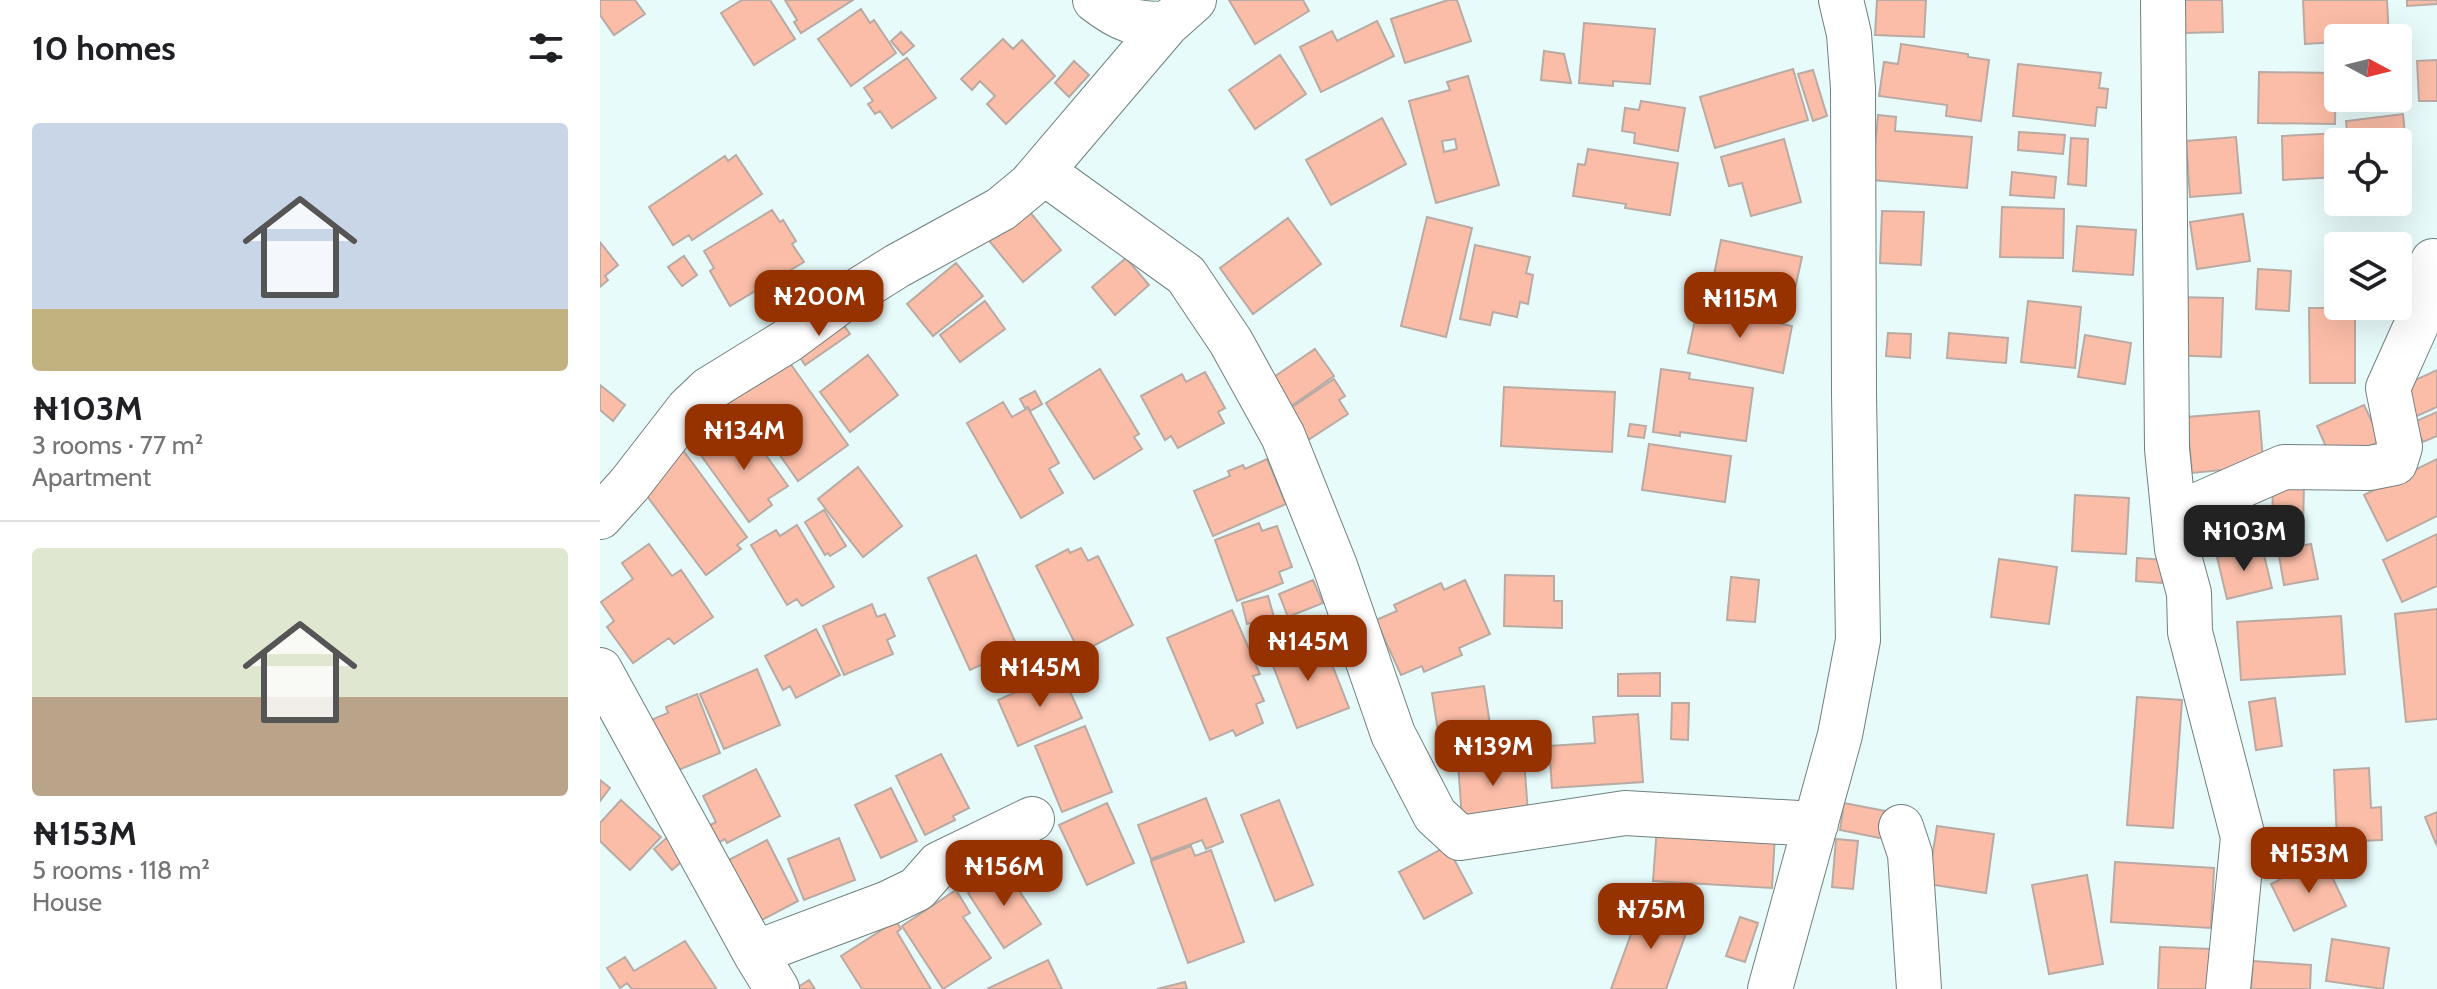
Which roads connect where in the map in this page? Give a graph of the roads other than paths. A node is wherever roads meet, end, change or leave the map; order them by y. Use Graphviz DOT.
graph roads {
  1 [pos="1095,0"];
  2 [pos="1841,0"];
  3 [pos="2163,0"];
  4 [pos="1180,12"];
  5 [pos="1042,171"];
  6 [pos="2437,262"];
  7 [pos="2175,515"];
  8 [pos="600,517"];
  9 [pos="600,670"];
  10 [pos="1032,819"];
  11 [pos="1816,824"];
  12 [pos="1901,827"];
  13 [pos="766,971"];
  14 [pos="1770,989"];
  15 [pos="1919,989"];
  16 [pos="2228,989"];
  1 -- 4 [label="street"];
  2 -- 11 [label="street"];
  3 -- 7 [label="street"];
  4 -- 5 [label="street"];
  5 -- 8 [label="street"];
  5 -- 11 [label="street"];
  6 -- 7 [label="street"];
  7 -- 16 [label="street"];
  9 -- 13 [label="street"];
  10 -- 13 [label="street"];
  11 -- 14 [label="street"];
  12 -- 15 [label="street"];
}
